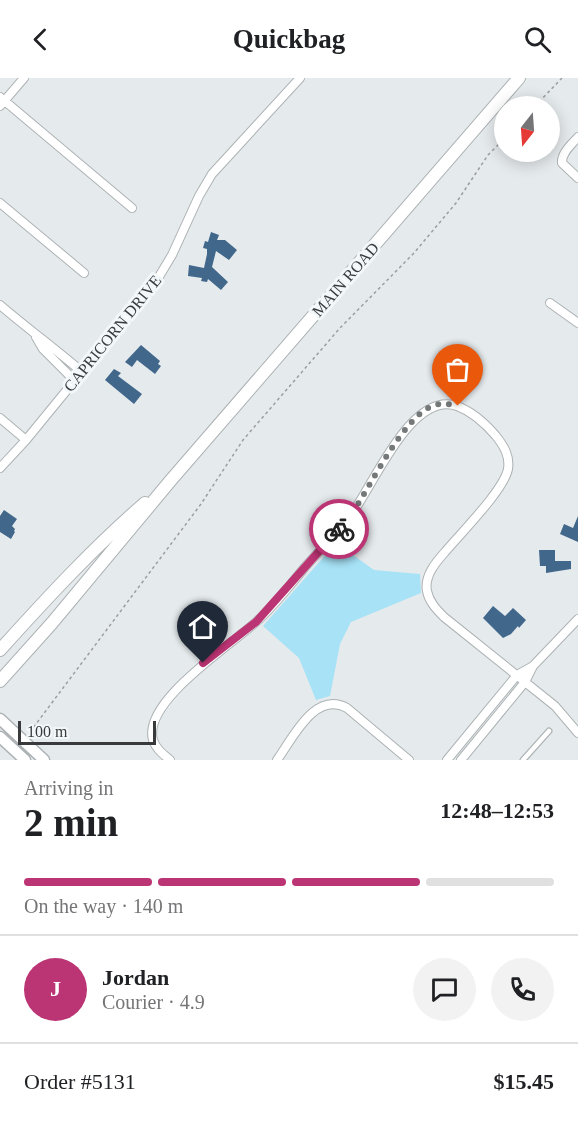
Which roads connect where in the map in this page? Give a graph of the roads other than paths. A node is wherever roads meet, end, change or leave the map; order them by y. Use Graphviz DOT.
graph roads {
  1 [pos="24,78"];
  2 [pos="300,78"];
  3 [pos="519,78"];
  4 [pos="2,102"];
  5 [pos="578,137"];
  6 [pos="578,178"];
  7 [pos="0,203"];
  8 [pos="132,208"];
  9 [pos="84,273"];
  10 [pos="550,303"];
  11 [pos="0,305"];
  12 [pos="578,323"];
  13 [pos="36,337"];
  14 [pos="81,371"];
  15 [pos="74,380"];
  16 [pos="0,418"];
  17 [pos="26,440"];
  18 [pos="0,468"];
  19 [pos="171,480"];
  20 [pos="578,619"];
  21 [pos="0,650"];
  22 [pos="533,666"];
  23 [pos="517,675"];
  24 [pos="0,681"];
  25 [pos="525,682"];
  26 [pos="0,719"];
  27 [pos="549,731"];
  28 [pos="578,733"];
  29 [pos="0,736"];
  30 [pos="530,758"];
  31 [pos="25,760"];
  32 [pos="44,760"];
  33 [pos="170,760"];
  34 [pos="277,760"];
  35 [pos="409,760"];
  36 [pos="447,760"];
  37 [pos="461,760"];
  38 [pos="523,760"];
  1 -- 4 [label="street"];
  2 -- 14 [label="street, CAPRICORN DRIVE"];
  3 -- 19 [label="main road, MAIN ROAD"];
  4 -- 8 [label="street"];
  5 -- 6 [label="street"];
  7 -- 9 [label="street"];
  10 -- 12 [label="street"];
  11 -- 13 [label="street"];
  13 -- 14 [label="street"];
  13 -- 15 [label="street"];
  14 -- 15 [label="street, CAPRICORN DRIVE"];
  15 -- 17 [label="street, CAPRICORN DRIVE"];
  16 -- 17 [label="street"];
  17 -- 18 [label="street, CAPRICORN DRIVE"];
  19 -- 21 [label="main road, MAIN ROAD"];
  19 -- 24 [label="main road, MAIN ROAD"];
  20 -- 22 [label="street"];
  22 -- 23 [label="street"];
  22 -- 25 [label="street"];
  23 -- 25 [label="street"];
  23 -- 33 [label="street"];
  23 -- 36 [label="street"];
  25 -- 28 [label="street"];
  25 -- 37 [label="street"];
  26 -- 32 [label="street"];
  27 -- 30 [label="lane"];
  29 -- 31 [label="street"];
  30 -- 38 [label="lane"];
  34 -- 35 [label="street"];
}
